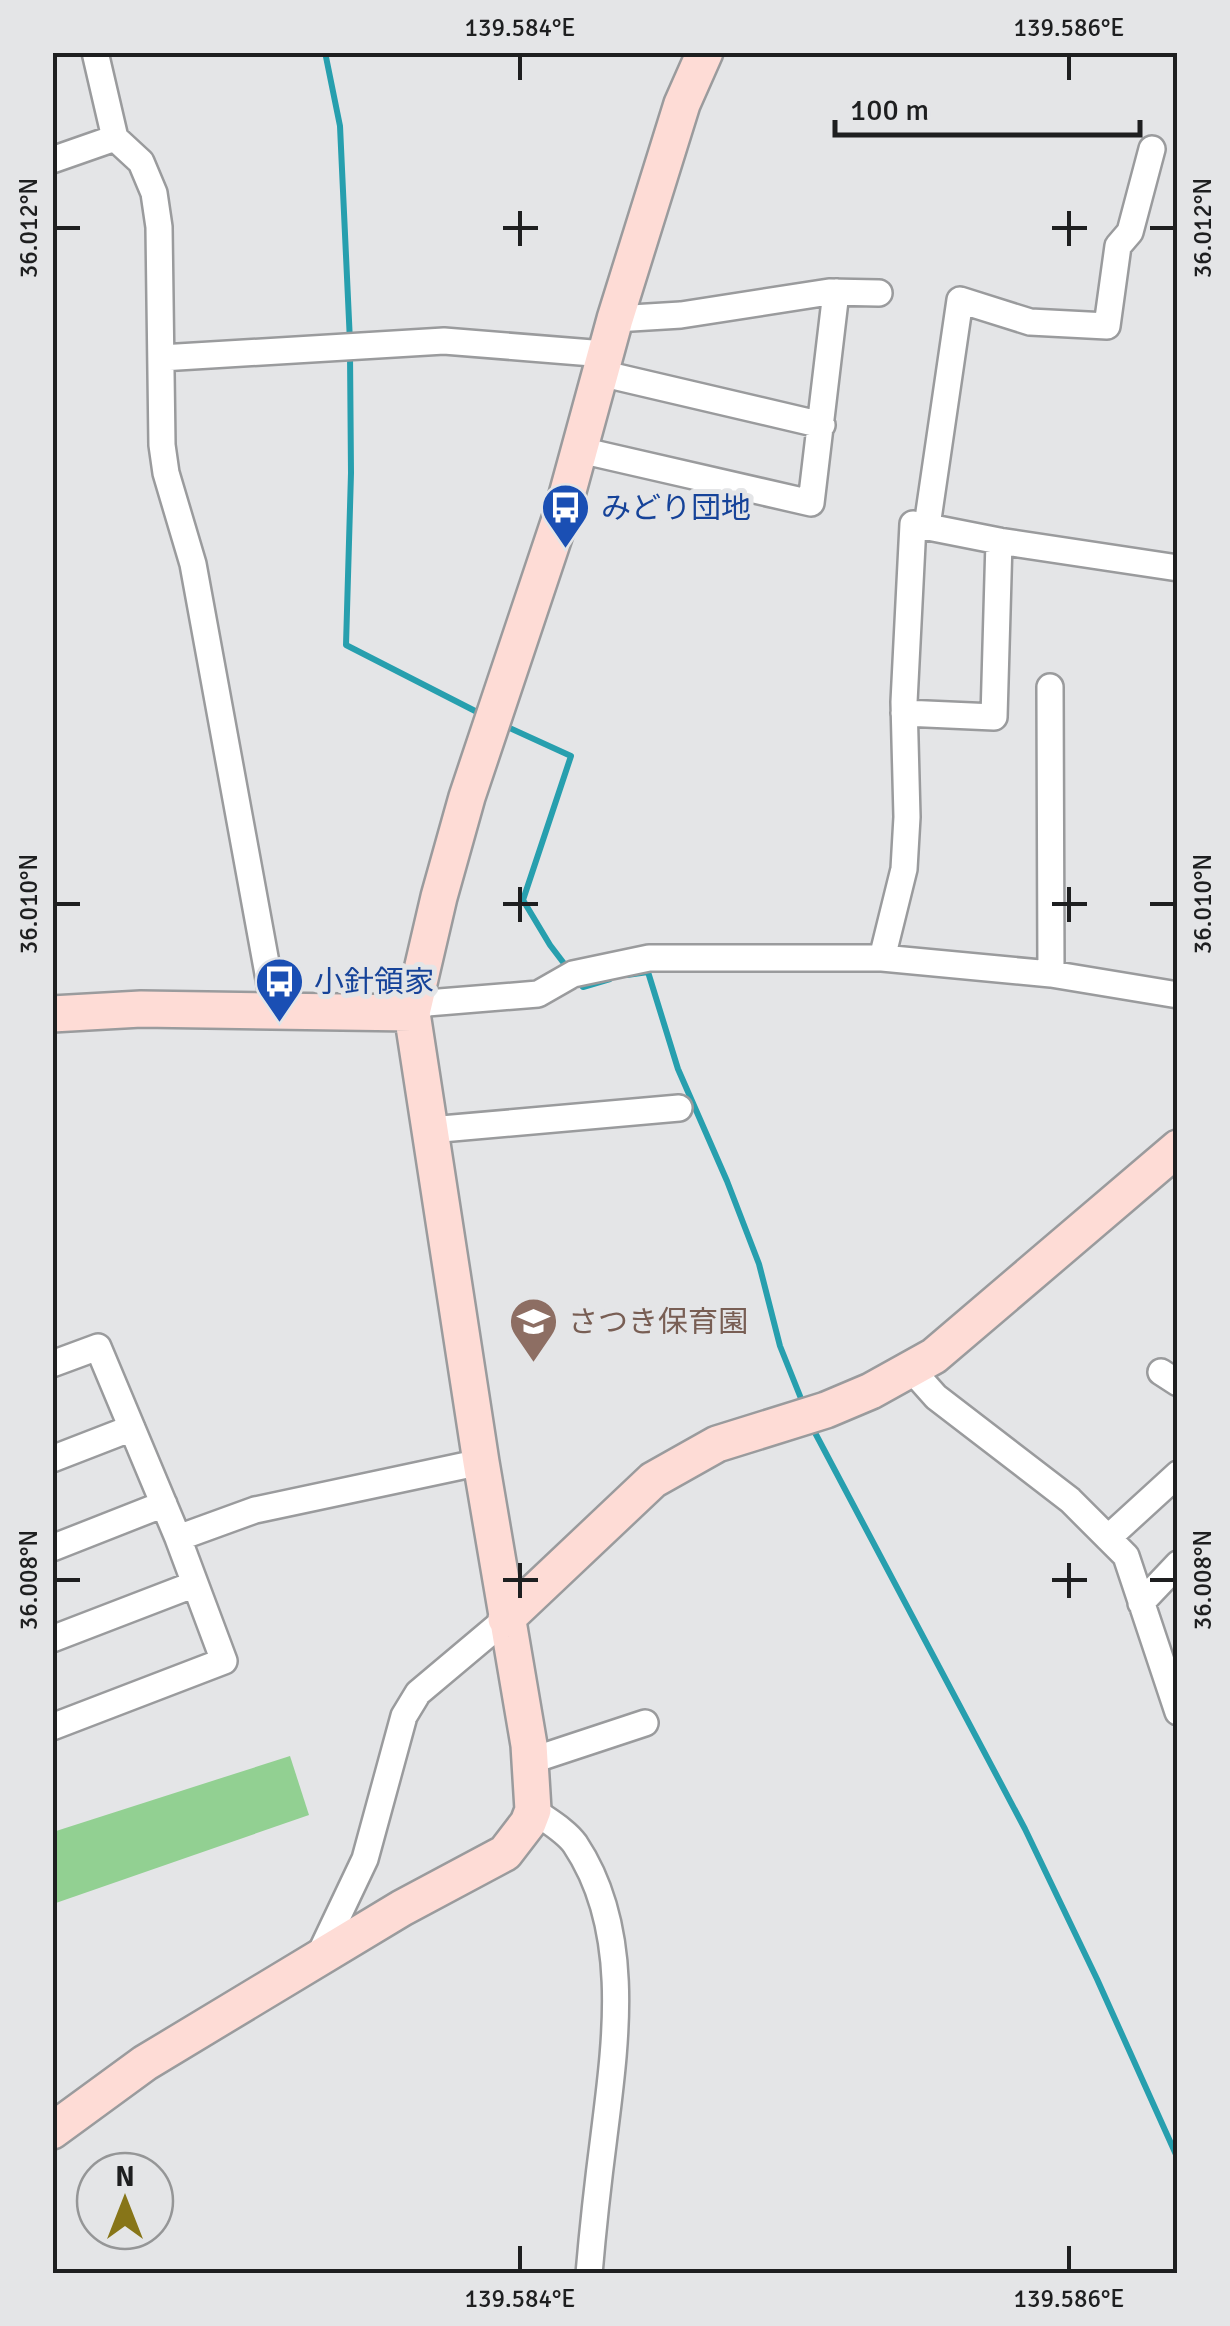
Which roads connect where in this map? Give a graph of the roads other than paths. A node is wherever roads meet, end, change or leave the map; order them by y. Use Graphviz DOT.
graph roads {
  1 [pos="95,52"];
  2 [pos="704,52"];
  3 [pos="115,138"];
  4 [pos="1152,149"];
  5 [pos="52,160"];
  6 [pos="836,292"];
  7 [pos="879,293"];
  8 [pos="615,319"];
  9 [pos="161,358"];
  10 [pos="602,364"];
  11 [pos="822,425"];
  12 [pos="580,450"];
  13 [pos="927,526"];
  14 [pos="998,541"];
  15 [pos="1178,568"];
  16 [pos="1050,687"];
  17 [pos="904,713"];
  18 [pos="882,958"];
  19 [pos="1051,974"];
  20 [pos="1178,995"];
  21 [pos="275,1012"];
  22 [pos="412,1013"];
  23 [pos="52,1014"];
  24 [pos="679,1108"];
  25 [pos="430,1130"];
  26 [pos="1178,1148"];
  27 [pos="52,1364"];
  28 [pos="911,1369"];
  29 [pos="132,1428"];
  30 [pos="52,1459"];
  31 [pos="481,1462"];
  32 [pos="1178,1474"];
  33 [pos="164,1504"];
  34 [pos="178,1538"];
  35 [pos="1108,1538"];
  36 [pos="52,1548"];
  37 [pos="1178,1564"];
  38 [pos="194,1584"];
  39 [pos="1141,1603"];
  40 [pos="506,1618"];
  41 [pos="1178,1634"];
  42 [pos="52,1639"];
  43 [pos="1167,1666"];
  44 [pos="1178,1712"];
  45 [pos="644,1723"];
  46 [pos="52,1727"];
  47 [pos="530,1760"];
  48 [pos="533,1810"];
  49 [pos="317,1960"];
  50 [pos="52,2130"];
  51 [pos="588,2274"];
  1 -- 3 [label="street"];
  2 -- 8 [label="street"];
  3 -- 5 [label="street"];
  3 -- 9 [label="street"];
  4 -- 13 [label="street"];
  6 -- 7 [label="street"];
  6 -- 8 [label="street"];
  6 -- 11 [label="street"];
  8 -- 10 [label="street"];
  9 -- 10 [label="street"];
  9 -- 21 [label="street"];
  10 -- 11 [label="street"];
  10 -- 12 [label="street"];
  11 -- 12 [label="street"];
  12 -- 22 [label="street"];
  13 -- 14 [label="street"];
  13 -- 17 [label="street"];
  14 -- 15 [label="street"];
  14 -- 17 [label="street"];
  16 -- 19 [label="street"];
  17 -- 18 [label="street"];
  18 -- 19 [label="street"];
  18 -- 22 [label="street"];
  19 -- 20 [label="street"];
  21 -- 22 [label="street"];
  21 -- 23 [label="street"];
  22 -- 25 [label="street"];
  24 -- 25 [label="street"];
  25 -- 31 [label="street"];
  26 -- 28 [label="street"];
  27 -- 29 [label="street"];
  28 -- 35 [label="street"];
  28 -- 40 [label="street"];
  29 -- 30 [label="street"];
  29 -- 33 [label="street"];
  31 -- 34 [label="street"];
  31 -- 40 [label="street"];
  32 -- 35 [label="street"];
  33 -- 34 [label="street"];
  33 -- 36 [label="street"];
  34 -- 38 [label="street"];
  35 -- 39 [label="street"];
  37 -- 39 [label="street"];
  38 -- 42 [label="street"];
  38 -- 46 [label="street"];
  39 -- 43 [label="street"];
  40 -- 47 [label="street"];
  40 -- 49 [label="street"];
  41 -- 43 [label="street"];
  43 -- 44 [label="street"];
  45 -- 47 [label="street"];
  47 -- 48 [label="street"];
  48 -- 49 [label="street"];
  48 -- 51 [label="street"];
  49 -- 50 [label="street"];
}
